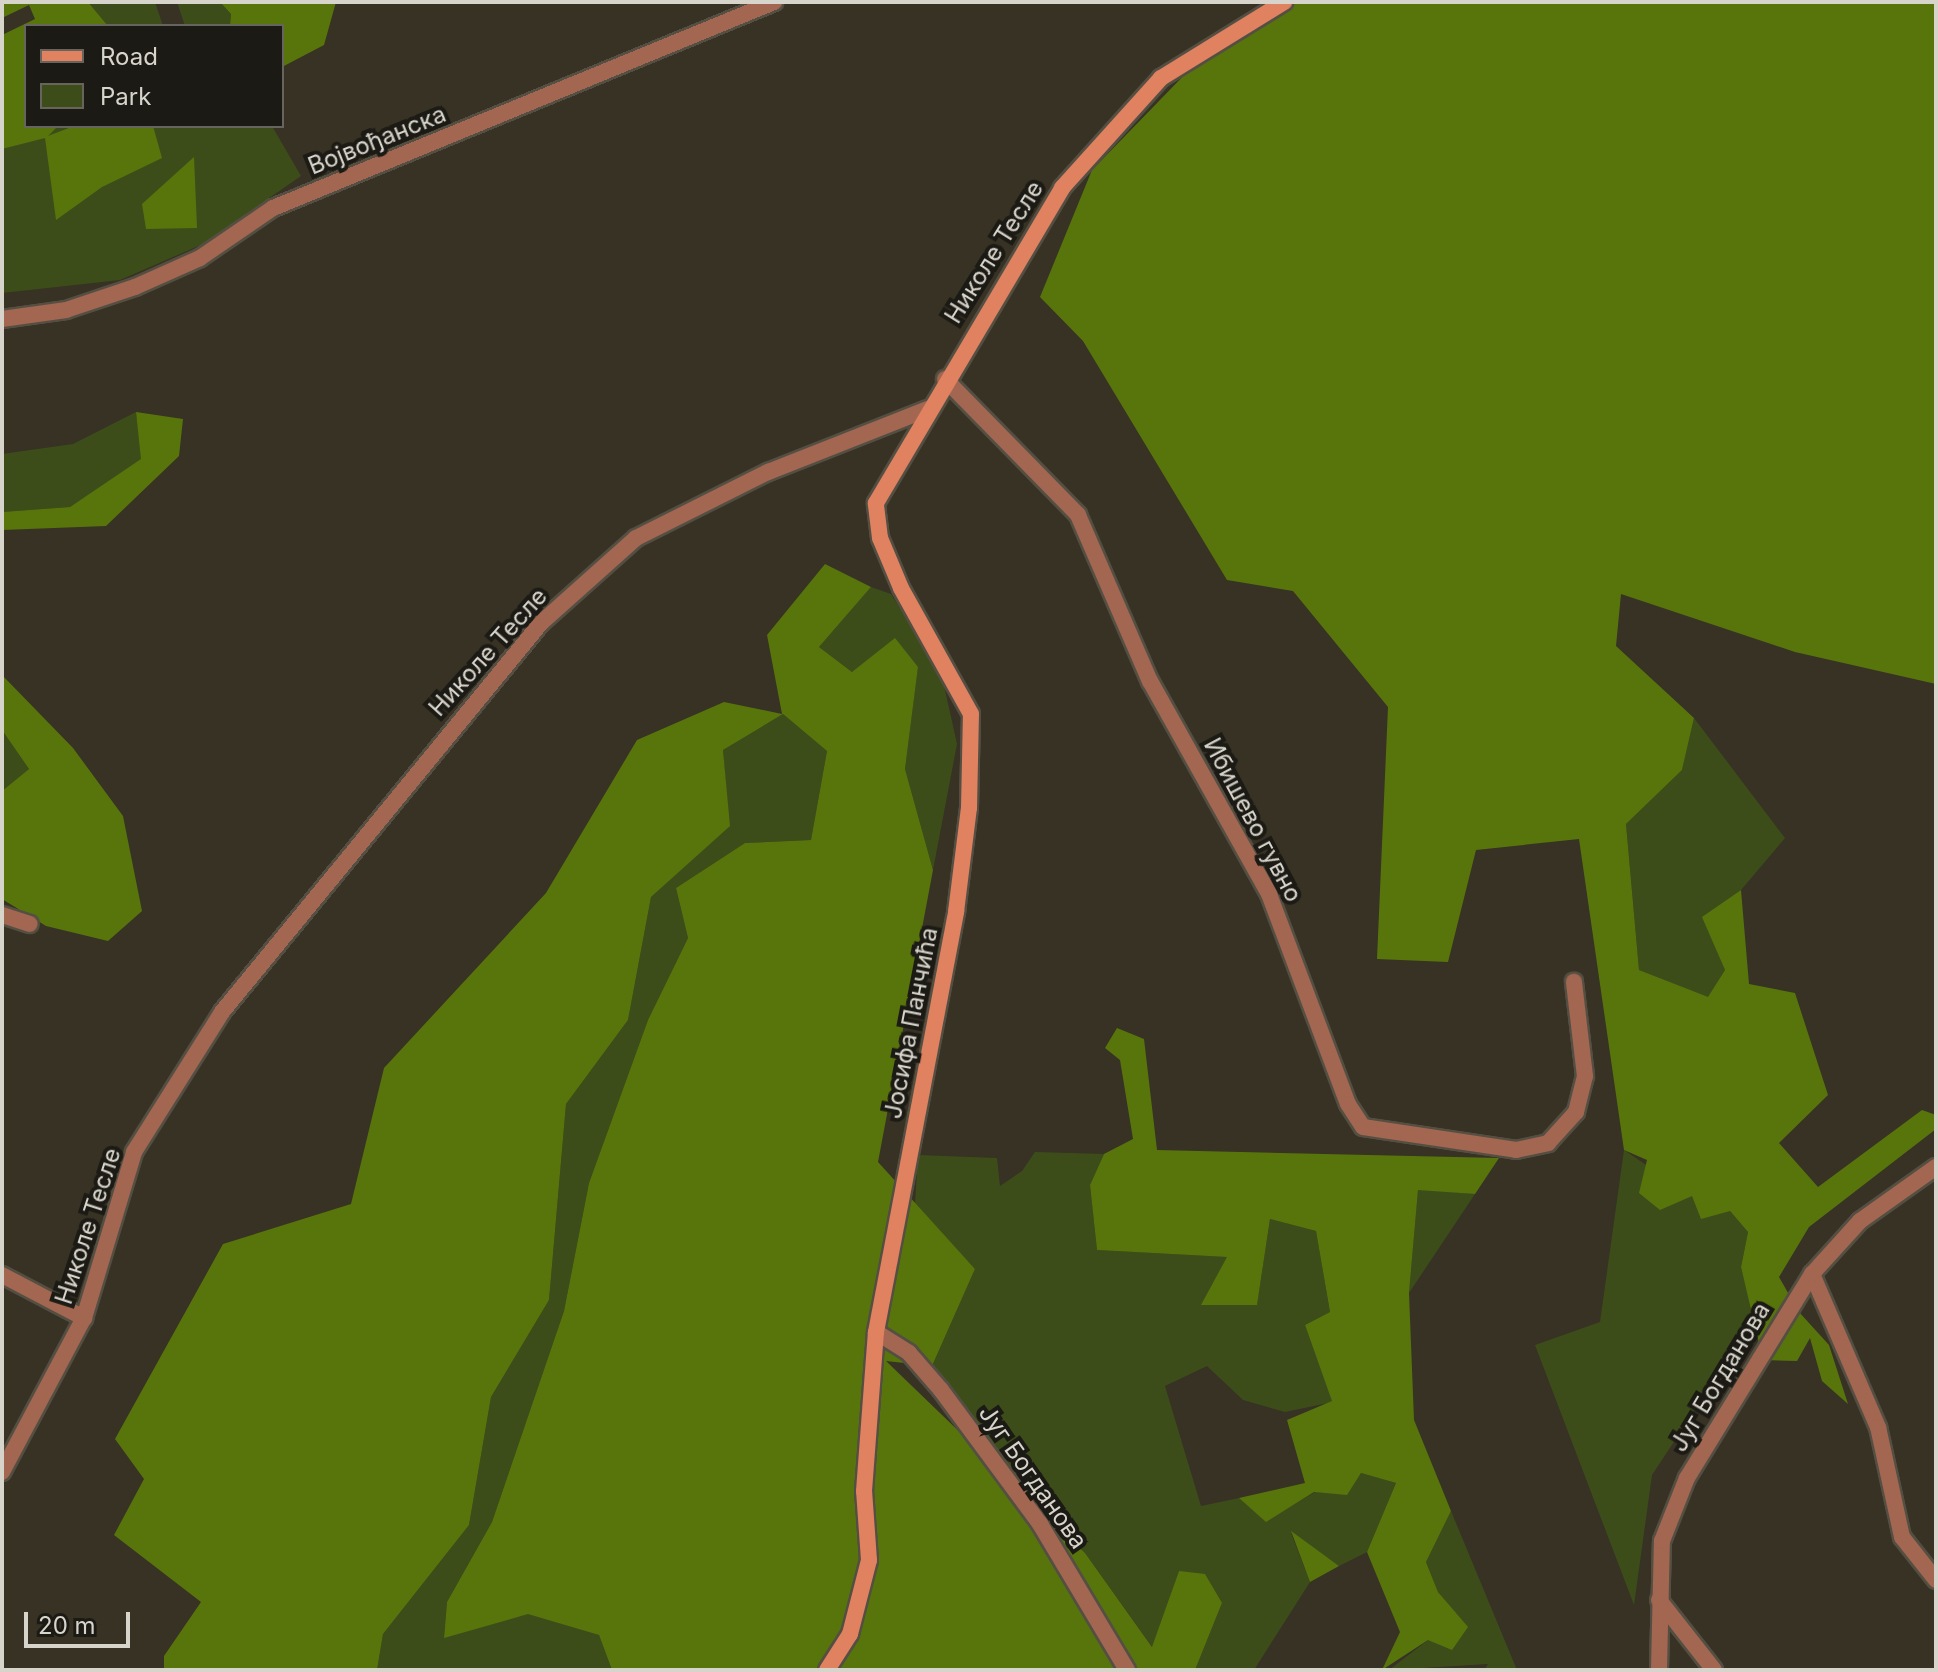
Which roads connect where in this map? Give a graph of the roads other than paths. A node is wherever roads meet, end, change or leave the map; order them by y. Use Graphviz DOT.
graph roads {
  1 [pos="1284,2"];
  2 [pos="768,3"];
  3 [pos="2,319"];
  4 [pos="945,379"];
  5 [pos="928,409"];
  6 [pos="2,915"];
  7 [pos="30,924"];
  8 [pos="1574,982"];
  9 [pos="1936,1167"];
  10 [pos="1812,1274"];
  11 [pos="2,1275"];
  12 [pos="84,1318"];
  13 [pos="876,1332"];
  14 [pos="2,1472"];
  15 [pos="1936,1580"];
  16 [pos="1659,1600"];
  17 [pos="827,1670"];
  18 [pos="1127,1670"];
  19 [pos="1659,1670"];
  20 [pos="1714,1670"];
  1 -- 4 [label="street, Николе Тесле"];
  2 -- 3 [label="street, Војвођанска"];
  4 -- 5 [label="street, Николе Тесле"];
  4 -- 8 [label="street, Ибишево гувно"];
  5 -- 12 [label="street, Николе Тесле"];
  5 -- 13 [label="street, Јосифа Панчића"];
  6 -- 7 [label="street"];
  9 -- 10 [label="street, Југ Богданова"];
  10 -- 15 [label="street"];
  10 -- 16 [label="street, Југ Богданова"];
  11 -- 12 [label="street"];
  12 -- 14 [label="street, Николе Тесле"];
  13 -- 17 [label="street, Јосифа Панчића"];
  13 -- 18 [label="street, Југ Богданова"];
  16 -- 19 [label="street, Југ Богданова"];
  16 -- 20 [label="street"];
}
